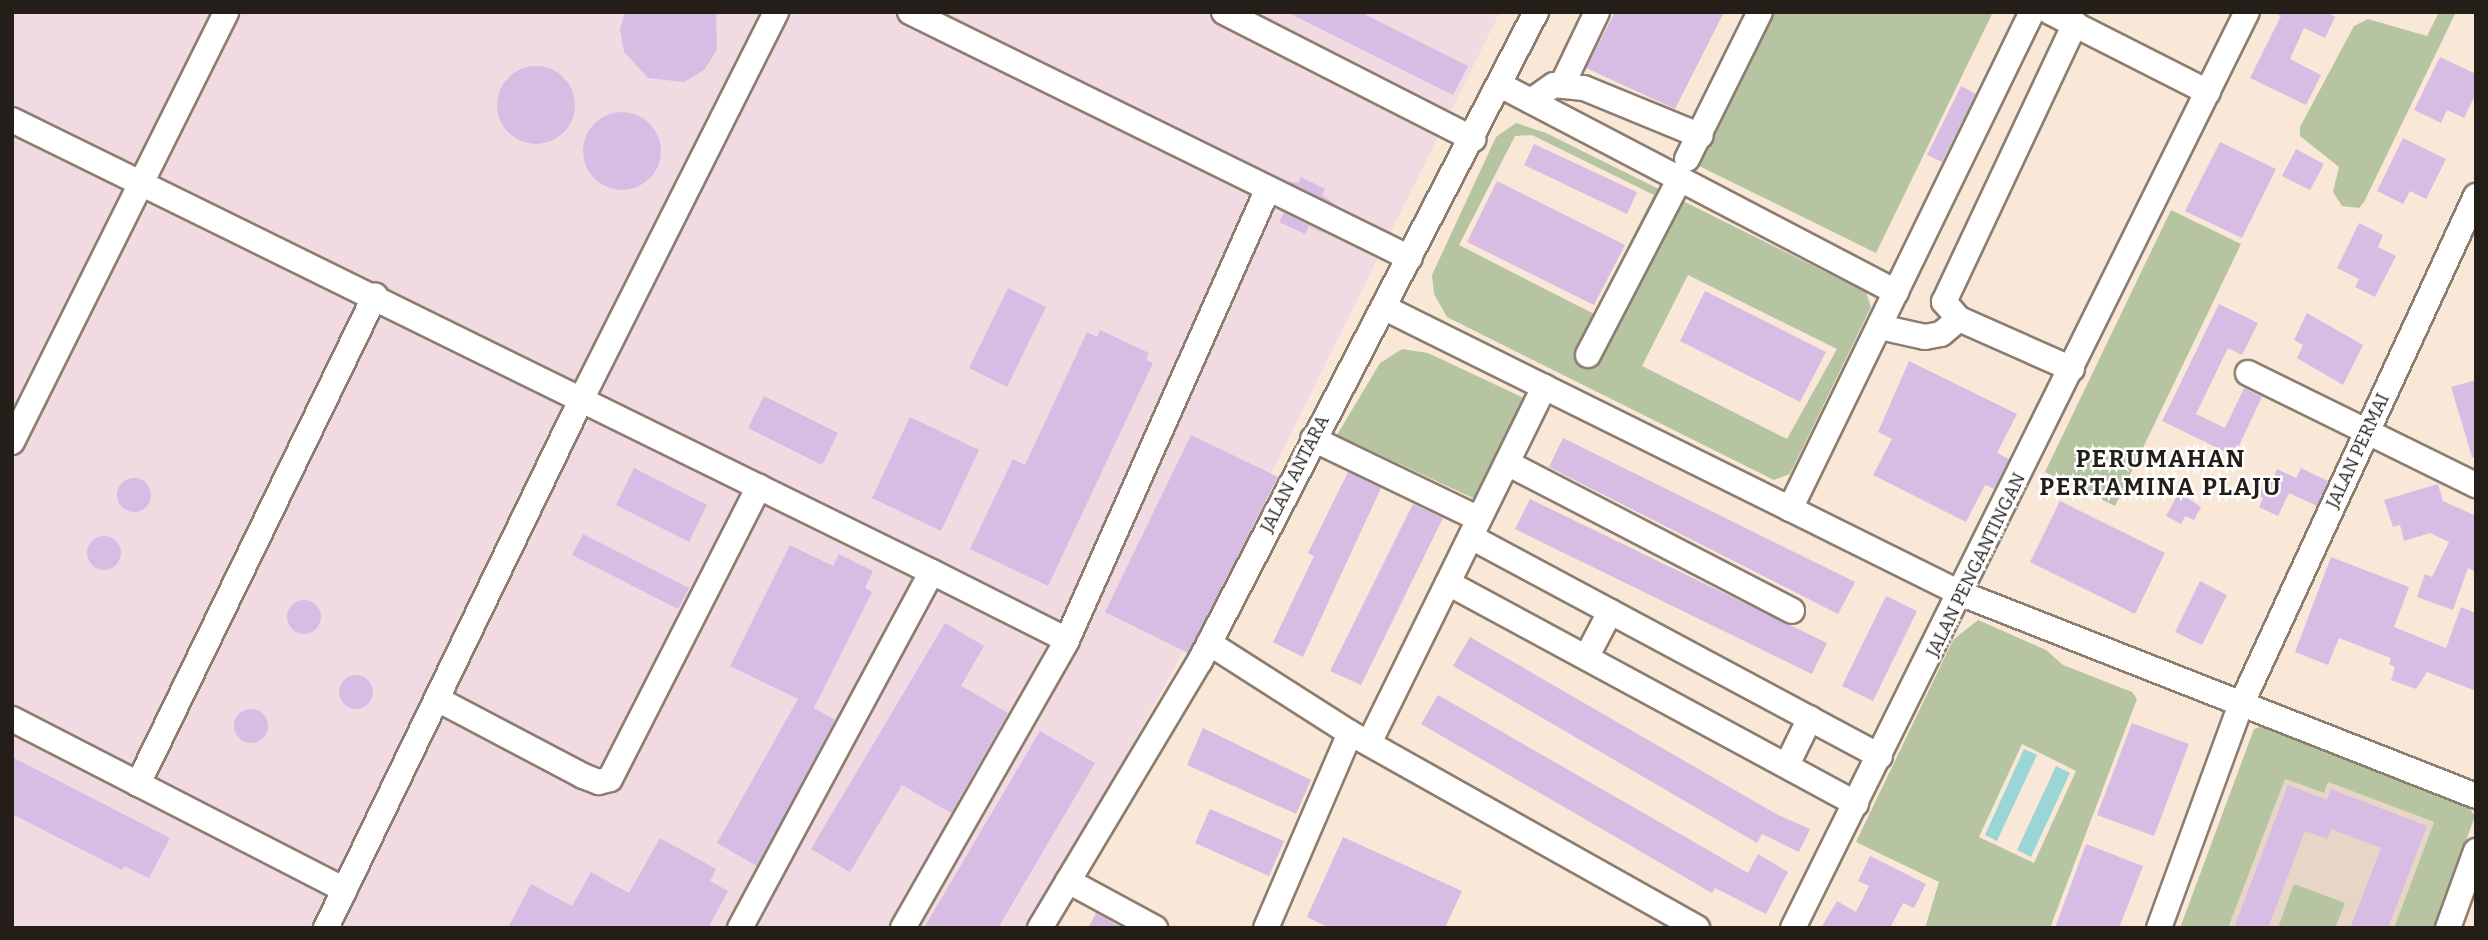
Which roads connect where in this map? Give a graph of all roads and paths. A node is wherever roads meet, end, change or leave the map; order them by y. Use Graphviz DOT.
graph roads {
  1 [pos="226,12"];
  2 [pos="776,12"];
  3 [pos="910,12"];
  4 [pos="1224,12"];
  5 [pos="1536,12"];
  6 [pos="1597,12"];
  7 [pos="1760,12"];
  8 [pos="2032,12"];
  9 [pos="2050,12"];
  10 [pos="2247,12"];
  11 [pos="2075,23"];
  12 [pos="1500,85"];
  13 [pos="1562,85"];
  14 [pos="2208,92"];
  15 [pos="1531,101"];
  16 [pos="12,120"];
  17 [pos="1701,136"];
  18 [pos="1473,139"];
  19 [pos="1684,169"];
  20 [pos="142,184"];
  21 [pos="1267,191"];
  22 [pos="2476,196"];
  23 [pos="2468,228"];
  24 [pos="1410,258"];
  25 [pos="1896,292"];
  26 [pos="375,296"];
  27 [pos="1382,307"];
  28 [pos="1959,319"];
  29 [pos="1880,327"];
  30 [pos="1588,355"];
  31 [pos="2071,369"];
  32 [pos="2248,373"];
  33 [pos="1544,387"];
  34 [pos="581,400"];
  35 [pos="2368,429"];
  36 [pos="1313,439"];
  37 [pos="12,442"];
  38 [pos="1507,463"];
  39 [pos="2476,485"];
  40 [pos="759,487"];
  41 [pos="1790,509"];
  42 [pos="1475,528"];
  43 [pos="932,572"];
  44 [pos="1448,583"];
  45 [pos="1962,594"];
  46 [pos="1792,611"];
  47 [pos="1610,612"];
  48 [pos="1067,640"];
  49 [pos="1209,643"];
  50 [pos="1587,656"];
  51 [pos="437,699"];
  52 [pos="2239,707"];
  53 [pos="1810,718"];
  54 [pos="12,719"];
  55 [pos="1360,738"];
  56 [pos="1881,756"];
  57 [pos="1787,765"];
  58 [pos="138,784"];
  59 [pos="2476,796"];
  60 [pos="1856,804"];
  61 [pos="2476,851"];
  62 [pos="1068,881"];
  63 [pos="345,890"];
  64 [pos="326,928"];
  65 [pos="740,928"];
  66 [pos="903,928"];
  67 [pos="1040,928"];
  68 [pos="1155,928"];
  69 [pos="1266,928"];
  70 [pos="1697,928"];
  71 [pos="1793,928"];
  72 [pos="2159,928"];
  73 [pos="2448,928"];
  1 -- 20 [label="street"];
  2 -- 34 [label="street"];
  3 -- 21 [label="street"];
  4 -- 18 [label="street"];
  5 -- 12 [label="street, JALAN ANTARA"];
  6 -- 13 [label="street"];
  7 -- 17 [label="street"];
  8 -- 25 [label="street"];
  9 -- 11 [label="street"];
  10 -- 14 [label="street, JALAN PENGANTINGAN"];
  11 -- 14 [label="street"];
  11 -- 28 [label="street"];
  12 -- 15 [label="street"];
  12 -- 18 [label="street, JALAN ANTARA"];
  13 -- 15 [label="street"];
  13 -- 17 [label="street"];
  14 -- 31 [label="street, JALAN PENGANTINGAN"];
  15 -- 19 [label="street"];
  16 -- 20 [label="street"];
  17 -- 19 [label="street"];
  18 -- 24 [label="street, JALAN ANTARA"];
  19 -- 25 [label="street"];
  19 -- 30 [label="street"];
  20 -- 26 [label="street"];
  20 -- 37 [label="street"];
  21 -- 24 [label="street"];
  21 -- 48 [label="street"];
  22 -- 23 [label="street, JALAN PERMAI"];
  23 -- 35 [label="street, JALAN PERMAI"];
  24 -- 27 [label="street, JALAN ANTARA"];
  25 -- 29 [label="street"];
  26 -- 34 [label="street"];
  26 -- 58 [label="street"];
  27 -- 33 [label="street"];
  27 -- 36 [label="street, JALAN ANTARA"];
  28 -- 29 [label="street"];
  28 -- 31 [label="street"];
  29 -- 41 [label="street"];
  31 -- 45 [label="street, JALAN PENGANTINGAN"];
  32 -- 35 [label="street"];
  33 -- 38 [label="street"];
  33 -- 41 [label="street"];
  34 -- 40 [label="street"];
  34 -- 51 [label="street"];
  35 -- 39 [label="street"];
  35 -- 52 [label="street, JALAN PERMAI"];
  36 -- 42 [label="street"];
  36 -- 49 [label="street, JALAN ANTARA"];
  38 -- 42 [label="street"];
  38 -- 46 [label="street"];
  40 -- 43 [label="street"];
  40 -- 51 [label="street"];
  41 -- 45 [label="street"];
  42 -- 44 [label="street"];
  42 -- 47 [label="street"];
  43 -- 48 [label="street"];
  43 -- 65 [label="street"];
  44 -- 50 [label="street"];
  44 -- 55 [label="street"];
  45 -- 52 [label="street"];
  45 -- 56 [label="street, JALAN PENGANTINGAN"];
  47 -- 50 [label="street"];
  47 -- 53 [label="street"];
  48 -- 66 [label="street"];
  49 -- 55 [label="street"];
  49 -- 62 [label="street, JALAN ANTARA"];
  50 -- 57 [label="street"];
  51 -- 63 [label="street"];
  52 -- 59 [label="street"];
  52 -- 72 [label="street, JALAN PERMAI"];
  53 -- 56 [label="street"];
  53 -- 57 [label="street"];
  54 -- 58 [label="street"];
  55 -- 69 [label="street"];
  55 -- 70 [label="street"];
  56 -- 60 [label="street, JALAN PENGANTINGAN"];
  57 -- 60 [label="street"];
  58 -- 63 [label="street"];
  60 -- 71 [label="street, JALAN PENGANTINGAN"];
  61 -- 73 [label="street"];
  62 -- 67 [label="street, JALAN ANTARA"];
  62 -- 68 [label="street"];
  63 -- 64 [label="street"];
}
